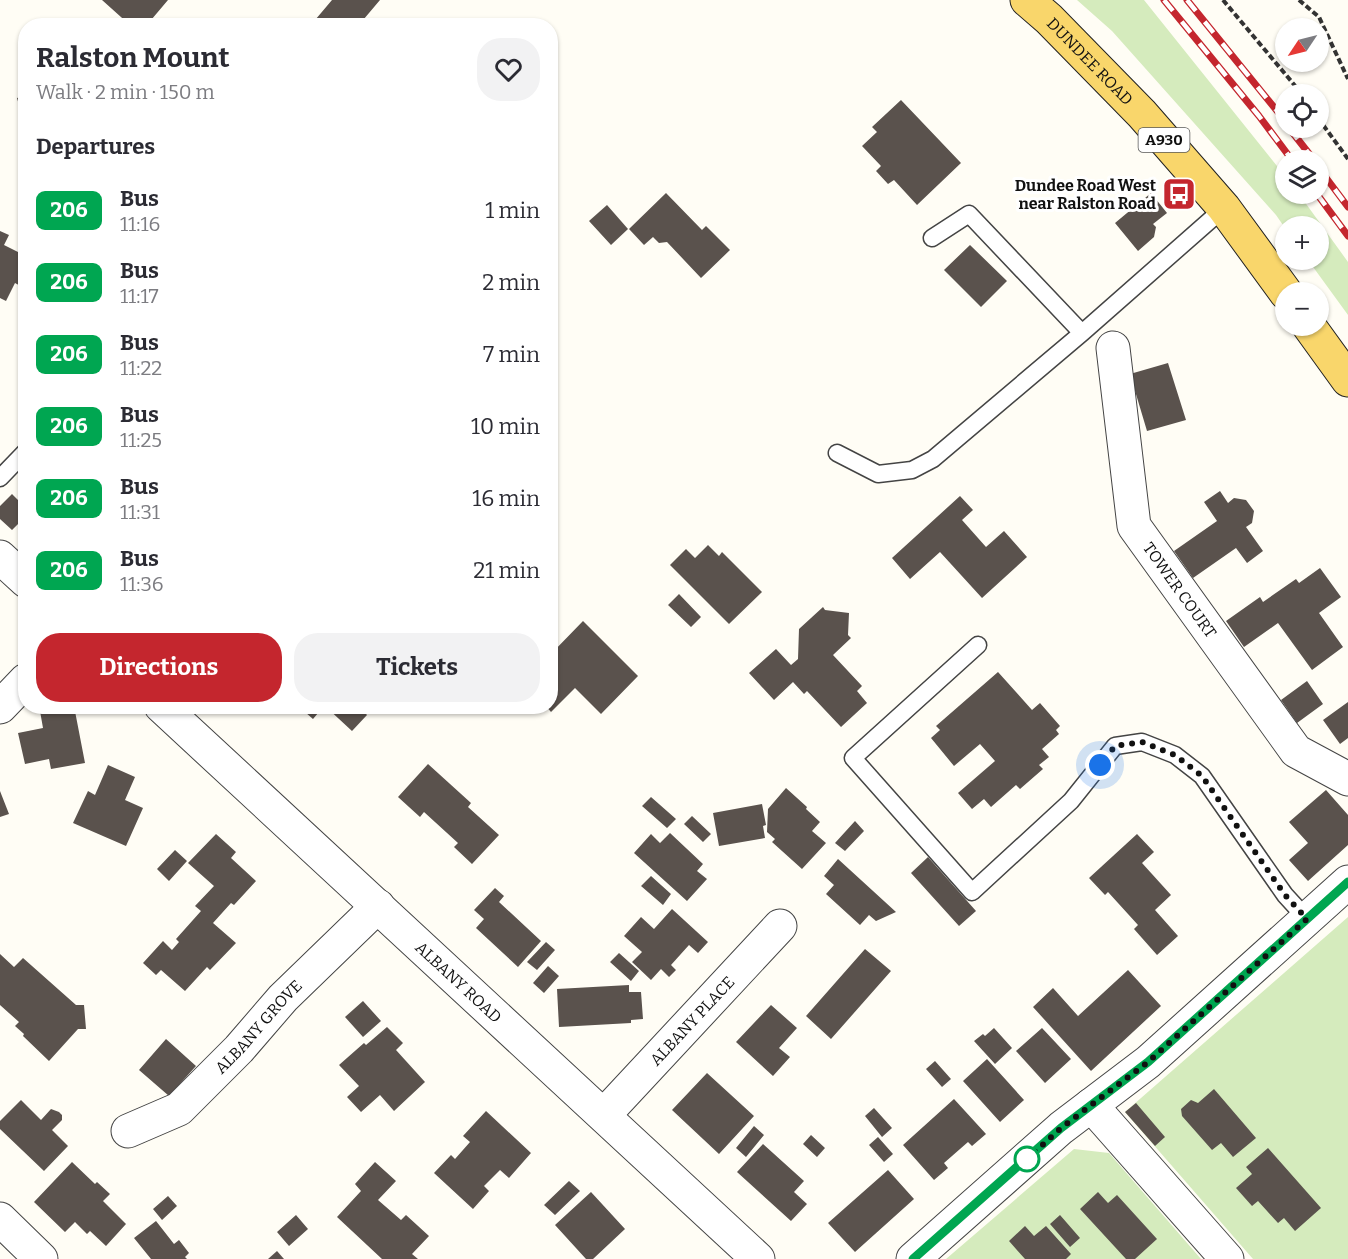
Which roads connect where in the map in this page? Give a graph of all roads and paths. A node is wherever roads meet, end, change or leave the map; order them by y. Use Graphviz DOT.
graph roads {
  1 [pos="1027,0"];
  2 [pos="1223,0"];
  3 [pos="1299,0"];
  4 [pos="1348,79"];
  5 [pos="1294,84"];
  6 [pos="1329,133"];
  7 [pos="1348,159"];
  8 [pos="1224,208"];
  9 [pos="932,238"];
  10 [pos="1278,282"];
  11 [pos="1082,333"];
  12 [pos="1316,336"];
  13 [pos="1113,348"];
  14 [pos="1348,380"];
  15 [pos="837,453"];
  16 [pos="18,460"];
  17 [pos="0,478"];
  18 [pos="0,557"];
  19 [pos="18,574"];
  20 [pos="978,645"];
  21 [pos="18,688"];
  22 [pos="0,707"];
  23 [pos="170,714"];
  24 [pos="1348,778"];
  25 [pos="1348,882"];
  26 [pos="378,906"];
  27 [pos="1307,919"];
  28 [pos="780,926"];
  29 [pos="1091,1105"];
  30 [pos="604,1115"];
  31 [pos="128,1131"];
  32 [pos="0,1219"];
  33 [pos="41,1259"];
  34 [pos="758,1259"];
  35 [pos="913,1259"];
  36 [pos="1227,1259"];
  1 -- 8 [label="main road, DUNDEE ROAD / A930"];
  2 -- 5 [label="path"];
  3 -- 4 [label="path"];
  6 -- 7 [label="path"];
  8 -- 10 [label="main road, DUNDEE ROAD / A930"];
  8 -- 11 [label="lane"];
  9 -- 11 [label="lane"];
  11 -- 15 [label="lane"];
  12 -- 14 [label="main road"];
  13 -- 24 [label="street, TOWER COURT"];
  16 -- 17 [label="lane"];
  18 -- 19 [label="street"];
  20 -- 27 [label="lane"];
  21 -- 22 [label="street"];
  23 -- 26 [label="street, ALBANY ROAD"];
  25 -- 27 [label="street"];
  26 -- 30 [label="street, ALBANY ROAD"];
  26 -- 31 [label="street, ALBANY GROVE"];
  27 -- 29 [label="street"];
  28 -- 30 [label="street, ALBANY PLACE"];
  29 -- 35 [label="street"];
  29 -- 36 [label="street"];
  30 -- 34 [label="street, ALBANY ROAD"];
  32 -- 33 [label="street"];
}
